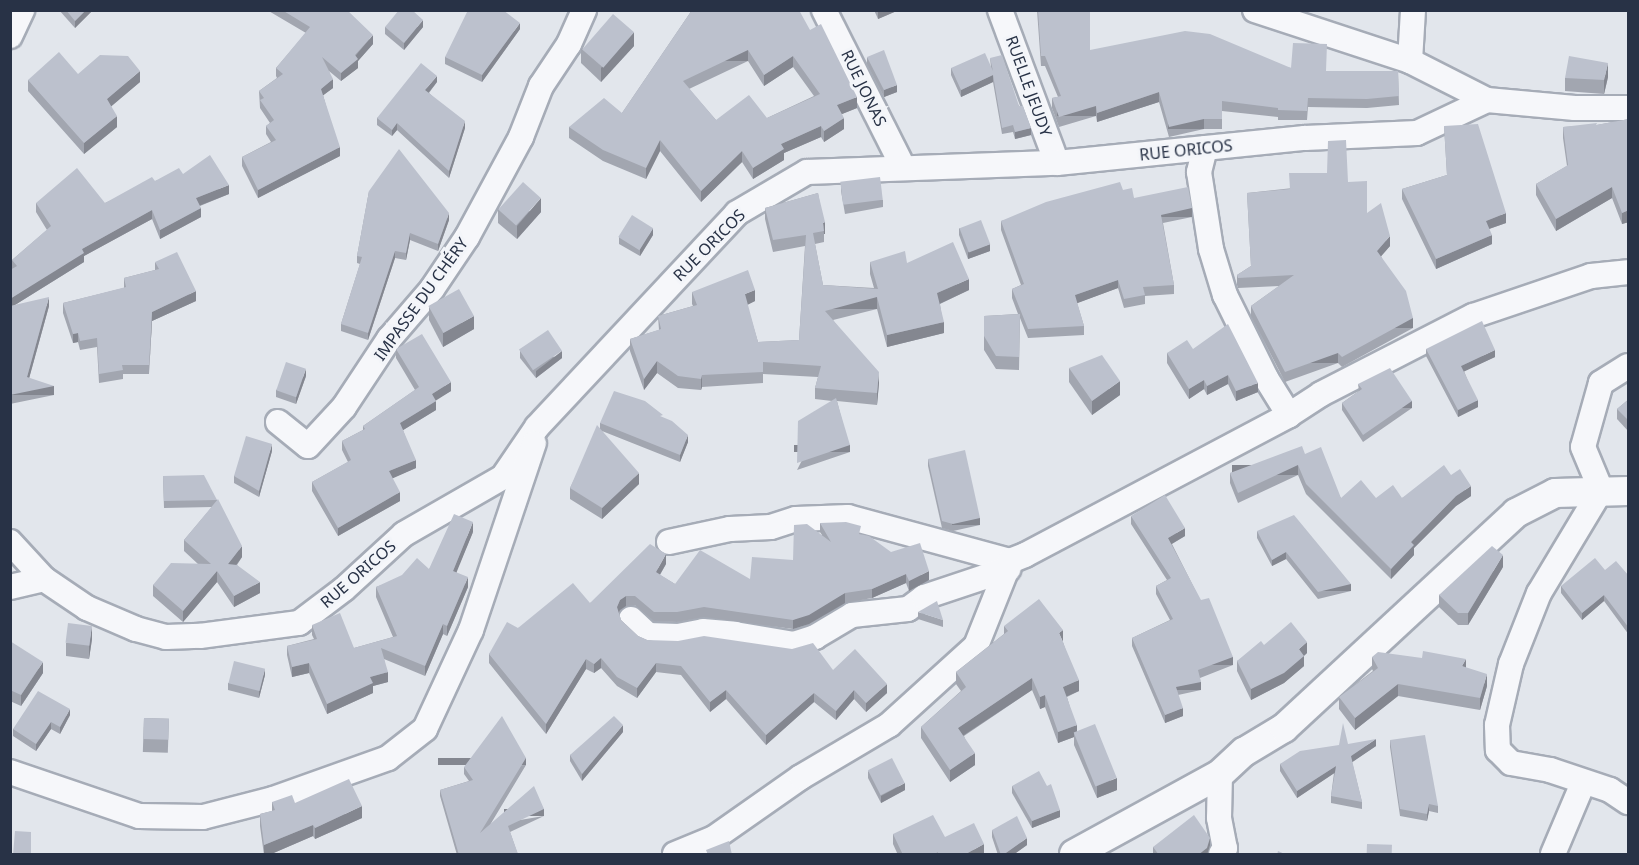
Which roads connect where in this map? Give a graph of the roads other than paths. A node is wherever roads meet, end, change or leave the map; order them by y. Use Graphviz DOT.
graph roads {
  1 [pos="22,10"];
  2 [pos="584,10"];
  3 [pos="824,10"];
  4 [pos="1000,10"];
  5 [pos="1256,10"];
  6 [pos="1413,10"];
  7 [pos="10,36"];
  8 [pos="1410,62"];
  9 [pos="1487,100"];
  10 [pos="1629,108"];
  11 [pos="1204,148"];
  12 [pos="1057,163"];
  13 [pos="903,167"];
  14 [pos="1629,272"];
  15 [pos="1629,366"];
  16 [pos="1289,415"];
  17 [pos="278,422"];
  18 [pos="537,428"];
  19 [pos="1615,491"];
  20 [pos="10,542"];
  21 [pos="669,542"];
  22 [pos="1009,565"];
  23 [pos="44,579"];
  24 [pos="10,587"];
  25 [pos="631,619"];
  26 [pos="10,772"];
  27 [pos="1220,774"];
  28 [pos="1583,783"];
  29 [pos="1629,802"];
  30 [pos="675,855"];
  31 [pos="1074,855"];
  32 [pos="1221,855"];
  33 [pos="1553,855"];
  1 -- 7 [label="street"];
  2 -- 17 [label="street, IMPASSE DU CHÉRY"];
  3 -- 13 [label="street, RUE JONAS"];
  4 -- 12 [label="street, RUELLE JEUDY"];
  5 -- 8 [label="street"];
  6 -- 8 [label="street"];
  8 -- 9 [label="street"];
  9 -- 10 [label="street"];
  9 -- 11 [label="street, RUE ORICOS"];
  11 -- 12 [label="street, RUE ORICOS"];
  11 -- 16 [label="street"];
  12 -- 13 [label="street, RUE ORICOS"];
  13 -- 18 [label="street, RUE ORICOS"];
  14 -- 16 [label="street"];
  15 -- 19 [label="street"];
  16 -- 22 [label="street"];
  18 -- 23 [label="street, RUE ORICOS"];
  18 -- 26 [label="street"];
  19 -- 27 [label="street"];
  19 -- 28 [label="street"];
  20 -- 23 [label="street, RUE ORICOS"];
  21 -- 22 [label="street"];
  22 -- 25 [label="street"];
  22 -- 30 [label="street"];
  23 -- 24 [label="street"];
  27 -- 31 [label="street"];
  27 -- 32 [label="street"];
  28 -- 29 [label="street"];
  28 -- 33 [label="street"];
}
